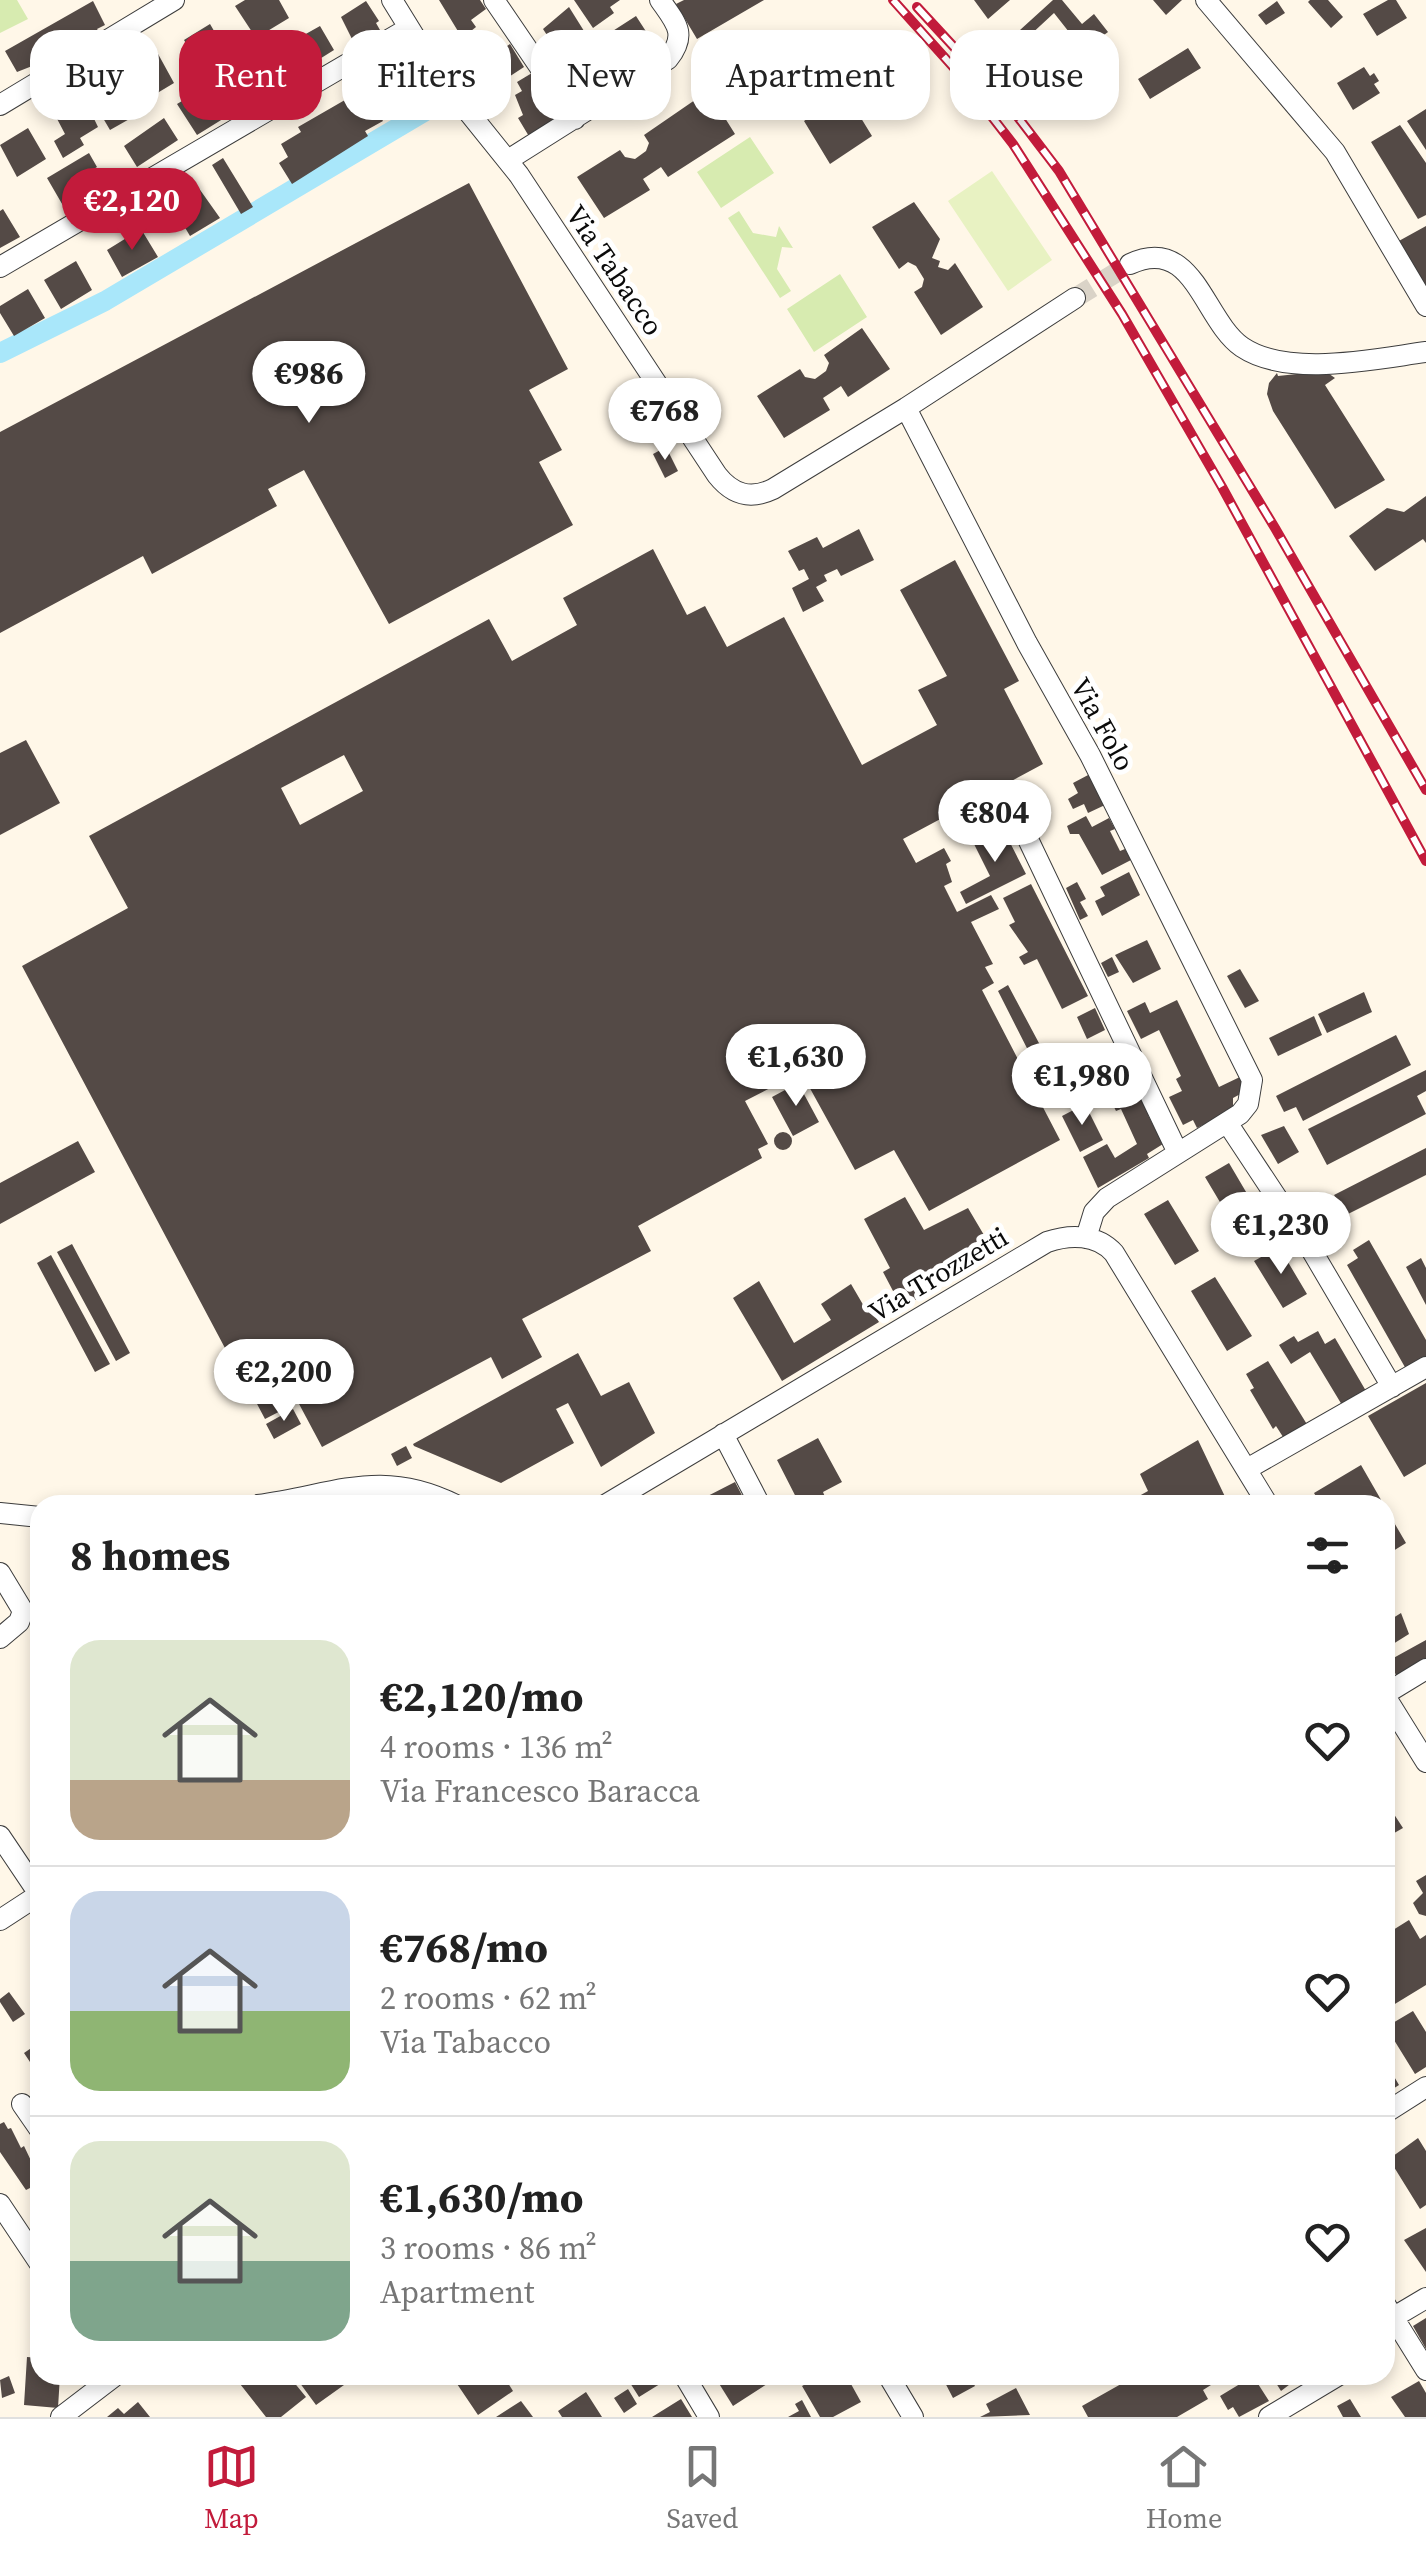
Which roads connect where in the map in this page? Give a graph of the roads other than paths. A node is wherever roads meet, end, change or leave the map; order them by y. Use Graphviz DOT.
graph roads {
  1 [pos="174,0"];
  2 [pos="392,0"];
  3 [pos="494,0"];
  4 [pos="660,0"];
  5 [pos="1206,0"];
  6 [pos="409,28"];
  7 [pos="531,54"];
  8 [pos="671,55"];
  9 [pos="0,104"];
  10 [pos="573,120"];
  11 [pos="508,160"];
  12 [pos="1130,264"];
  13 [pos="0,267"];
  14 [pos="1075,298"];
  15 [pos="1426,306"];
  16 [pos="1426,352"];
  17 [pos="906,408"];
  18 [pos="1026,835"];
  19 [pos="1228,1124"];
  20 [pos="1178,1153"];
  21 [pos="1086,1238"];
  22 [pos="1426,1367"];
  23 [pos="1392,1387"];
  24 [pos="723,1434"];
  25 [pos="1247,1470"];
  26 [pos="311,1495"];
  27 [pos="432,1495"];
  28 [pos="625,1495"];
  29 [pos="755,1495"];
  30 [pos="1262,1495"];
  31 [pos="0,1514"];
  32 [pos="30,1516"];
  33 [pos="0,1573"];
  34 [pos="0,1638"];
  35 [pos="1426,1669"];
  36 [pos="1395,1694"];
  37 [pos="1395,1715"];
  38 [pos="1426,1762"];
  39 [pos="0,1836"];
  40 [pos="30,1880"];
  41 [pos="30,1900"];
  42 [pos="0,1920"];
  43 [pos="1426,2087"];
  44 [pos="22,2104"];
  45 [pos="1395,2106"];
  46 [pos="30,2116"];
  47 [pos="0,2204"];
  48 [pos="30,2249"];
  49 [pos="1426,2298"];
  50 [pos="1395,2319"];
  51 [pos="1426,2370"];
  52 [pos="102,2385"];
  53 [pos="690,2385"];
  54 [pos="894,2385"];
  55 [pos="1322,2385"];
  56 [pos="61,2417"];
  57 [pos="709,2417"];
  58 [pos="913,2417"];
  59 [pos="1269,2417"];
  1 -- 9 [label="street"];
  2 -- 6 [label="street, Via Tabacco"];
  3 -- 7 [label="street"];
  4 -- 8 [label="street"];
  5 -- 15 [label="street"];
  6 -- 11 [label="street, Via Tabacco"];
  6 -- 13 [label="street"];
  10 -- 11 [label="street"];
  11 -- 17 [label="street, Via Tabacco"];
  12 -- 16 [label="street"];
  14 -- 17 [label="street, Via Tabacco"];
  17 -- 19 [label="street, Via Folo"];
  18 -- 20 [label="street"];
  19 -- 20 [label="street"];
  19 -- 23 [label="street"];
  20 -- 21 [label="street"];
  21 -- 24 [label="street, Via Trozzetti"];
  21 -- 25 [label="street"];
  22 -- 23 [label="street"];
  23 -- 25 [label="street"];
  24 -- 28 [label="street, Via Trozzetti"];
  24 -- 29 [label="street"];
  25 -- 30 [label="street"];
  26 -- 27 [label="street"];
  31 -- 32 [label="street"];
  33 -- 34 [label="street"];
  35 -- 36 [label="street"];
  37 -- 38 [label="street"];
  39 -- 40 [label="street"];
  41 -- 42 [label="street"];
  43 -- 45 [label="street"];
  44 -- 46 [label="street"];
  47 -- 48 [label="street"];
  49 -- 50 [label="street"];
  50 -- 51 [label="street"];
  52 -- 56 [label="street"];
  53 -- 57 [label="street"];
  54 -- 58 [label="street"];
  55 -- 59 [label="street"];
}
